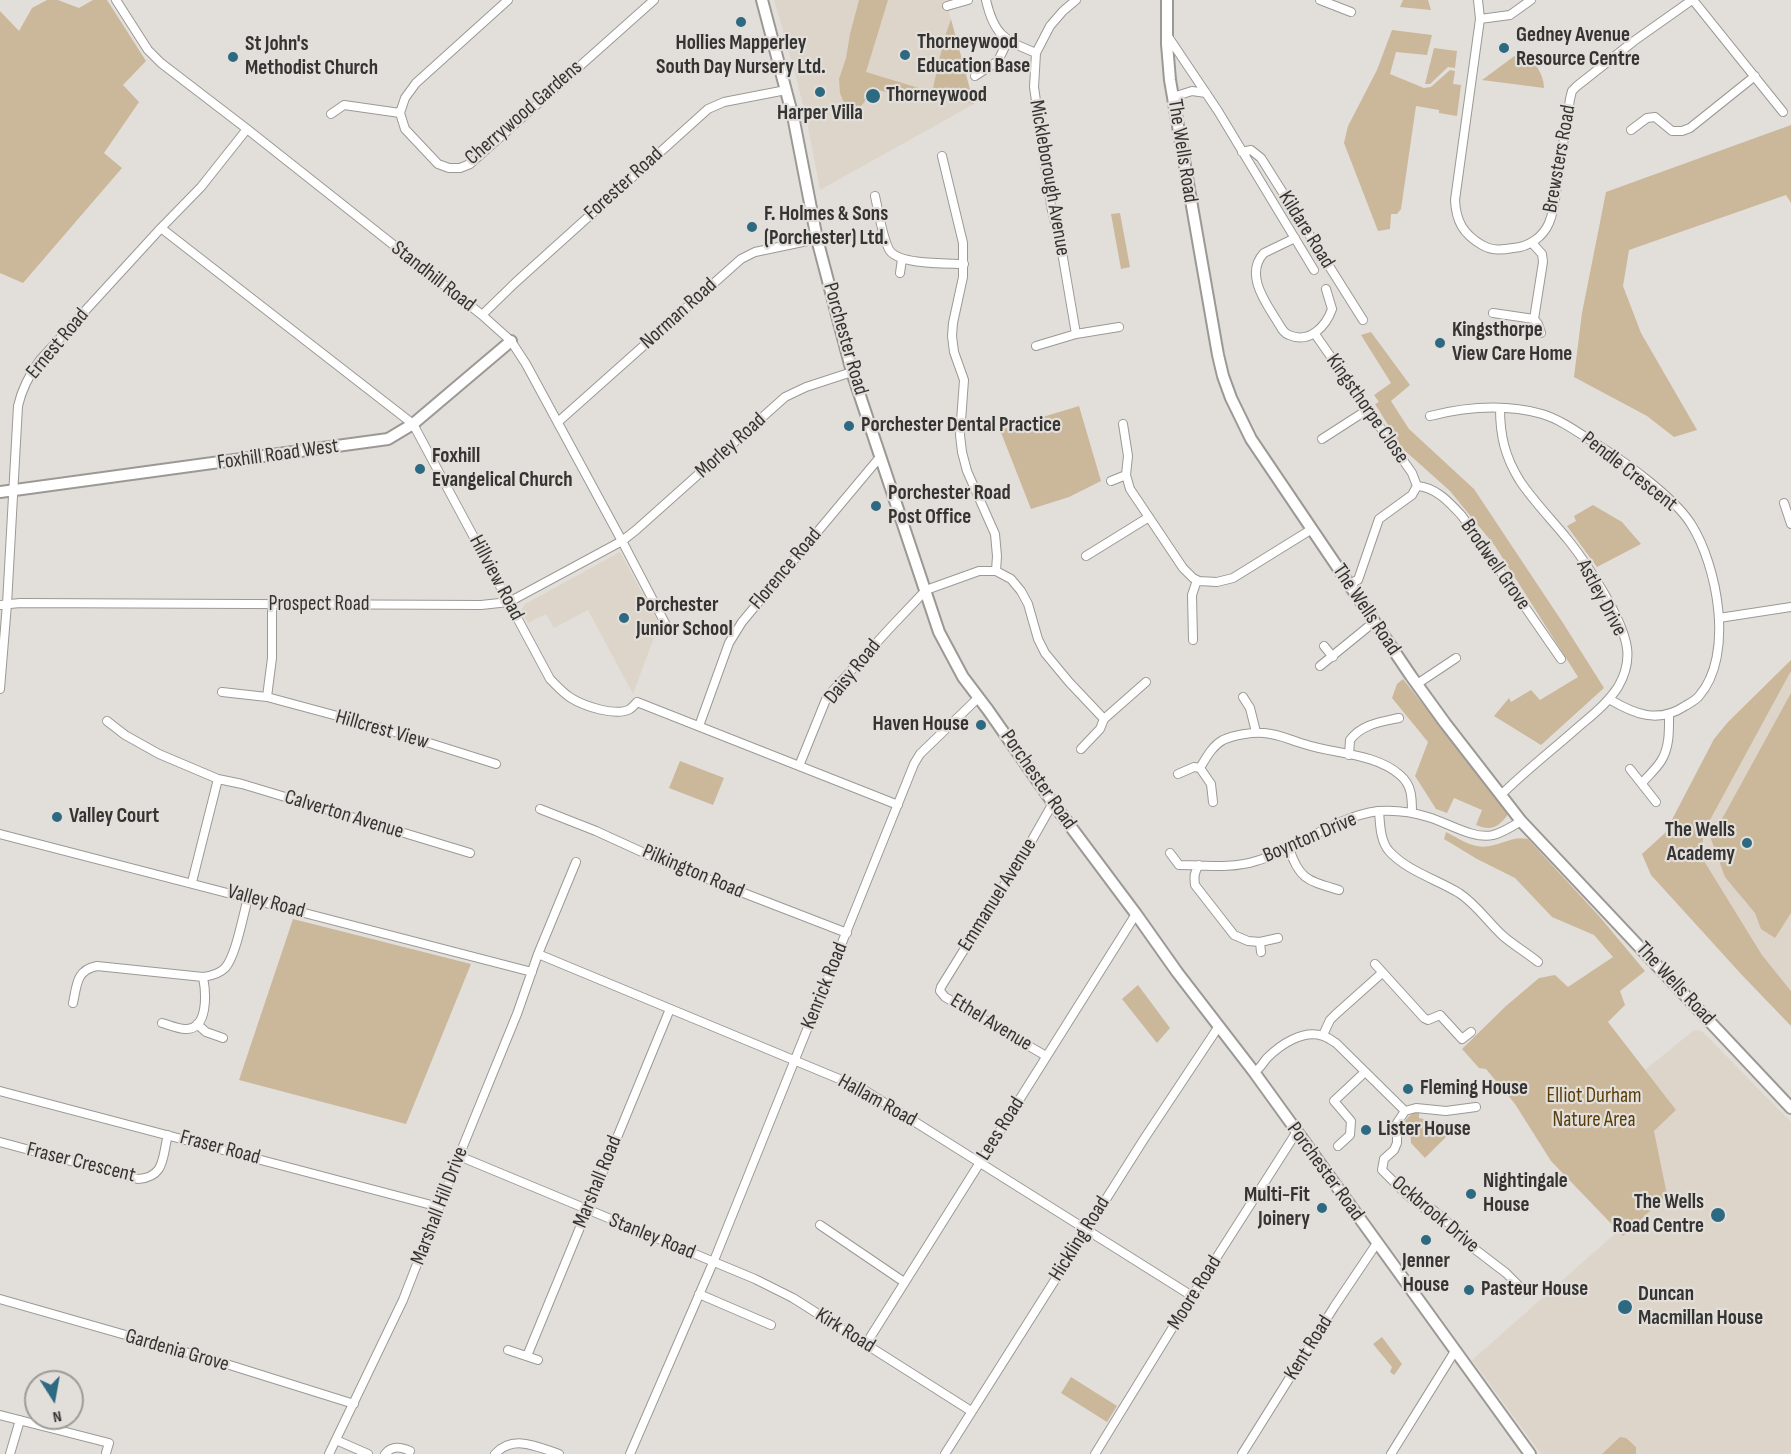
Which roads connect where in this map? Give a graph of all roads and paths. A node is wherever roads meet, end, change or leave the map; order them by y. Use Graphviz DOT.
graph roads {
  1 [pos="116,0"];
  2 [pos="508,0"];
  3 [pos="654,0"];
  4 [pos="762,0"];
  5 [pos="968,0"];
  6 [pos="986,0"];
  7 [pos="1076,0"];
  8 [pos="1167,0"];
  9 [pos="1320,0"];
  10 [pos="1478,0"];
  11 [pos="1531,0"];
  12 [pos="1693,0"];
  13 [pos="947,6"];
  14 [pos="1351,12"];
  15 [pos="1480,19"];
  16 [pos="1167,34"];
  17 [pos="1008,40"];
  18 [pos="1036,53"];
  19 [pos="975,76"];
  20 [pos="1755,76"];
  21 [pos="786,90"];
  22 [pos="1206,93"];
  23 [pos="1173,97"];
  24 [pos="400,112"];
  25 [pos="1783,112"];
  26 [pos="331,114"];
  27 [pos="247,129"];
  28 [pos="1631,130"];
  29 [pos="1242,152"];
  30 [pos="942,156"];
  31 [pos="875,196"];
  32 [pos="161,228"];
  33 [pos="1294,238"];
  34 [pos="817,239"];
  35 [pos="1532,243"];
  36 [pos="902,259"];
  37 [pos="964,264"];
  38 [pos="1314,270"];
  39 [pos="900,273"];
  40 [pos="1326,289"];
  41 [pos="1493,313"];
  42 [pos="482,315"];
  43 [pos="1534,318"];
  44 [pos="1363,320"];
  45 [pos="1119,327"];
  46 [pos="1541,333"];
  47 [pos="1076,334"];
  48 [pos="1315,334"];
  49 [pos="511,341"];
  50 [pos="1036,346"];
  51 [pos="852,372"];
  52 [pos="1500,408"];
  53 [pos="1367,410"];
  54 [pos="1430,416"];
  55 [pos="558,422"];
  56 [pos="413,424"];
  57 [pos="1123,424"];
  58 [pos="1322,439"];
  59 [pos="880,457"];
  60 [pos="1126,475"];
  61 [pos="1112,481"];
  62 [pos="1417,486"];
  63 [pos="13,491"];
  64 [pos="0,492"];
  65 [pos="1784,503"];
  66 [pos="1149,517"];
  67 [pos="1791,524"];
  68 [pos="1312,529"];
  69 [pos="622,541"];
  70 [pos="1086,556"];
  71 [pos="996,571"];
  72 [pos="1197,580"];
  73 [pos="1351,589"];
  74 [pos="926,590"];
  75 [pos="509,602"];
  76 [pos="3,604"];
  77 [pos="272,604"];
  78 [pos="1791,608"];
  79 [pos="1719,618"];
  80 [pos="1374,622"];
  81 [pos="666,625"];
  82 [pos="1194,640"];
  83 [pos="1324,646"];
  84 [pos="1333,657"];
  85 [pos="1456,658"];
  86 [pos="1561,659"];
  87 [pos="1320,666"];
  88 [pos="1146,682"];
  89 [pos="1417,684"];
  90 [pos="0,689"];
  91 [pos="222,692"];
  92 [pos="267,697"];
  93 [pos="978,698"];
  94 [pos="1243,698"];
  95 [pos="1609,699"];
  96 [pos="1669,714"];
  97 [pos="1399,718"];
  98 [pos="1104,719"];
  99 [pos="107,721"];
  100 [pos="699,726"];
  101 [pos="1256,732"];
  102 [pos="1081,749"];
  103 [pos="1349,755"];
  104 [pos="496,764"];
  105 [pos="799,766"];
  106 [pos="1200,768"];
  107 [pos="1630,769"];
  108 [pos="1178,774"];
  109 [pos="218,779"];
  110 [pos="1642,783"];
  111 [pos="1501,795"];
  112 [pos="1213,802"];
  113 [pos="1656,802"];
  114 [pos="1053,803"];
  115 [pos="898,805"];
  116 [pos="540,809"];
  117 [pos="1379,811"];
  118 [pos="1412,813"];
  119 [pos="1521,820"];
  120 [pos="0,834"];
  121 [pos="1289,848"];
  122 [pos="470,853"];
  123 [pos="1170,853"];
  124 [pos="576,862"];
  125 [pos="1199,865"];
  126 [pos="192,882"];
  127 [pos="1339,890"];
  128 [pos="248,898"];
  129 [pos="1136,914"];
  130 [pos="847,933"];
  131 [pos="1278,938"];
  132 [pos="1260,942"];
  133 [pos="1261,952"];
  134 [pos="538,954"];
  135 [pos="1538,962"];
  136 [pos="1375,964"];
  137 [pos="532,972"];
  138 [pos="1382,973"];
  139 [pos="203,977"];
  140 [pos="941,987"];
  141 [pos="73,1003"];
  142 [pos="670,1009"];
  143 [pos="162,1023"];
  144 [pos="197,1024"];
  145 [pos="1219,1026"];
  146 [pos="1471,1032"];
  147 [pos="1323,1035"];
  148 [pos="223,1038"];
  149 [pos="1046,1056"];
  150 [pos="795,1060"];
  151 [pos="1254,1072"];
  152 [pos="1365,1072"];
  153 [pos="0,1091"];
  154 [pos="1476,1107"];
  155 [pos="1791,1108"];
  156 [pos="1405,1111"];
  157 [pos="1296,1133"];
  158 [pos="168,1135"];
  159 [pos="0,1142"];
  160 [pos="1338,1146"];
  161 [pos="459,1156"];
  162 [pos="981,1163"];
  163 [pos="439,1207"];
  164 [pos="587,1210"];
  165 [pos="820,1225"];
  166 [pos="1087,1229"];
  167 [pos="1377,1243"];
  168 [pos="713,1262"];
  169 [pos="904,1282"];
  170 [pos="1525,1292"];
  171 [pos="699,1294"];
  172 [pos="1192,1296"];
  173 [pos="0,1299"];
  174 [pos="771,1325"];
  175 [pos="866,1344"];
  176 [pos="508,1350"];
  177 [pos="1455,1351"];
  178 [pos="527,1356"];
  179 [pos="538,1360"];
  180 [pos="354,1404"];
  181 [pos="971,1411"];
  182 [pos="0,1415"];
  183 [pos="20,1420"];
  184 [pos="336,1440"];
  185 [pos="410,1451"];
  186 [pos="106,1453"];
  187 [pos="10,1454"];
  188 [pos="329,1454"];
  189 [pos="368,1454"];
  190 [pos="385,1454"];
  191 [pos="495,1454"];
  192 [pos="559,1454"];
  193 [pos="630,1454"];
  194 [pos="945,1454"];
  195 [pos="1095,1454"];
  196 [pos="1242,1454"];
  197 [pos="1391,1454"];
  198 [pos="1530,1454"];
  1 -- 27 [label="street, Standhill Road"];
  2 -- 24 [label="street"];
  3 -- 24 [label="street, Cherrywood Gardens"];
  4 -- 21 [label="street, Porchester Road"];
  5 -- 13 [label="street"];
  6 -- 17 [label="street"];
  7 -- 18 [label="street, Mickleborough Avenue"];
  8 -- 16 [label="street, The Wells Road"];
  9 -- 14 [label="street"];
  10 -- 15 [label="street"];
  11 -- 15 [label="street"];
  12 -- 20 [label="street"];
  12 -- 35 [label="street, Brewsters Road"];
  15 -- 35 [label="street"];
  16 -- 22 [label="street, Kildare Road"];
  16 -- 23 [label="street, The Wells Road"];
  17 -- 18 [label="street"];
  17 -- 19 [label="street"];
  18 -- 47 [label="street, Mickleborough Avenue"];
  20 -- 25 [label="street"];
  20 -- 28 [label="street"];
  21 -- 34 [label="street, Porchester Road"];
  21 -- 42 [label="street, Forester Road"];
  22 -- 23 [label="street"];
  22 -- 29 [label="street, Kildare Road"];
  23 -- 68 [label="street, The Wells Road"];
  24 -- 26 [label="street"];
  27 -- 32 [label="street, Ernest Road"];
  27 -- 42 [label="street, Standhill Road"];
  29 -- 33 [label="street, Kildare Road"];
  29 -- 44 [label="street, Kildare Road"];
  30 -- 37 [label="street"];
  31 -- 36 [label="street"];
  32 -- 56 [label="street, Hillview Road"];
  32 -- 63 [label="street, Ernest Road"];
  33 -- 38 [label="street, Kildare Road"];
  33 -- 48 [label="street, Kildare Road"];
  34 -- 51 [label="street, Porchester Road"];
  34 -- 55 [label="street, Norman Road"];
  35 -- 43 [label="street"];
  36 -- 37 [label="street"];
  36 -- 39 [label="street"];
  37 -- 71 [label="street"];
  40 -- 48 [label="street, Kildare Road"];
  41 -- 43 [label="street"];
  42 -- 49 [label="street, Standhill Road"];
  43 -- 46 [label="street"];
  45 -- 47 [label="street"];
  47 -- 50 [label="street"];
  48 -- 53 [label="street, Kingsthorpe Close"];
  49 -- 55 [label="street, Standhill Road"];
  49 -- 56 [label="street, Foxhill Road West"];
  51 -- 59 [label="street, Porchester Road"];
  51 -- 69 [label="street, Morley Road"];
  52 -- 54 [label="street, Pendle Crescent"];
  52 -- 79 [label="street, Pendle Crescent"];
  52 -- 95 [label="street, Astley Drive"];
  53 -- 58 [label="street"];
  53 -- 62 [label="street, Kingsthorpe Close"];
  55 -- 69 [label="street, Standhill Road"];
  56 -- 63 [label="street, Foxhill Road West"];
  56 -- 75 [label="street, Hillview Road"];
  57 -- 60 [label="street"];
  59 -- 74 [label="street, Porchester Road"];
  59 -- 100 [label="street, Florence Road"];
  60 -- 61 [label="street"];
  60 -- 66 [label="street"];
  62 -- 73 [label="street"];
  62 -- 86 [label="street, Brodwell Grove"];
  63 -- 64 [label="street, Foxhill Road West"];
  63 -- 76 [label="street, Ernest Road"];
  65 -- 67 [label="street"];
  66 -- 70 [label="street"];
  66 -- 72 [label="street"];
  68 -- 72 [label="street"];
  68 -- 73 [label="street, The Wells Road"];
  69 -- 75 [label="street, Prospect Road"];
  69 -- 81 [label="street, Standhill Road"];
  71 -- 74 [label="street"];
  71 -- 98 [label="street"];
  72 -- 82 [label="street"];
  73 -- 80 [label="street, The Wells Road"];
  74 -- 93 [label="street, Porchester Road"];
  74 -- 105 [label="street, Daisy Road"];
  75 -- 77 [label="street, Prospect Road"];
  75 -- 100 [label="street, Hillview Road"];
  76 -- 77 [label="street, Prospect Road"];
  76 -- 90 [label="street, Ernest Road"];
  77 -- 92 [label="street"];
  78 -- 79 [label="street"];
  79 -- 96 [label="street, Pendle Crescent"];
  80 -- 84 [label="street"];
  80 -- 89 [label="street, The Wells Road"];
  83 -- 84 [label="street"];
  84 -- 87 [label="street"];
  85 -- 89 [label="street"];
  88 -- 98 [label="street"];
  89 -- 111 [label="street, The Wells Road"];
  91 -- 92 [label="street, Hillcrest View"];
  92 -- 104 [label="street, Hillcrest View"];
  93 -- 114 [label="street, Porchester Road"];
  93 -- 115 [label="street, Kenrick Road"];
  94 -- 101 [label="street"];
  95 -- 96 [label="street, Pendle Crescent"];
  95 -- 111 [label="street, Astley Drive"];
  96 -- 110 [label="street"];
  97 -- 103 [label="street"];
  98 -- 102 [label="street"];
  99 -- 109 [label="street, Calverton Avenue"];
  100 -- 105 [label="street, Hillview Road"];
  101 -- 103 [label="street"];
  101 -- 106 [label="street"];
  103 -- 118 [label="street"];
  105 -- 115 [label="street, Hillview Road"];
  106 -- 108 [label="street"];
  106 -- 112 [label="street"];
  107 -- 110 [label="street"];
  109 -- 122 [label="street, Calverton Avenue"];
  109 -- 126 [label="street"];
  110 -- 113 [label="street"];
  111 -- 119 [label="street, The Wells Road"];
  114 -- 129 [label="street, Porchester Road"];
  114 -- 140 [label="street, Emmanuel Avenue"];
  115 -- 130 [label="street, Kenrick Road"];
  116 -- 130 [label="street, Pilkington Road"];
  117 -- 118 [label="street, Boynton Drive"];
  117 -- 121 [label="street, Boynton Drive"];
  117 -- 135 [label="street"];
  118 -- 119 [label="street, Boynton Drive"];
  119 -- 155 [label="street, The Wells Road"];
  120 -- 126 [label="street, Valley Road"];
  121 -- 125 [label="street, Boynton Drive"];
  121 -- 127 [label="street"];
  123 -- 125 [label="street, Boynton Drive"];
  124 -- 134 [label="street, Marshall Hill Drive"];
  125 -- 132 [label="street"];
  126 -- 128 [label="street, Valley Road"];
  128 -- 137 [label="street, Valley Road"];
  128 -- 139 [label="street"];
  129 -- 145 [label="street, Porchester Road"];
  129 -- 149 [label="street, Lees Road"];
  130 -- 150 [label="street, Kenrick Road"];
  131 -- 132 [label="street"];
  132 -- 133 [label="street"];
  134 -- 137 [label="street, Marshall Hill Drive"];
  134 -- 142 [label="street, Hallam Road"];
  136 -- 138 [label="street"];
  137 -- 161 [label="street, Marshall Hill Drive"];
  138 -- 146 [label="street"];
  138 -- 147 [label="street"];
  139 -- 141 [label="street"];
  139 -- 144 [label="street"];
  140 -- 149 [label="street, Ethel Avenue"];
  142 -- 150 [label="street, Hallam Road"];
  142 -- 164 [label="street, Marshall Road"];
  143 -- 144 [label="street"];
  144 -- 148 [label="street"];
  145 -- 151 [label="street, Porchester Road"];
  145 -- 166 [label="street, Hickling Road"];
  147 -- 151 [label="street"];
  147 -- 152 [label="street"];
  149 -- 162 [label="street, Lees Road"];
  150 -- 162 [label="street, Hallam Road"];
  150 -- 168 [label="street, Kenrick Road"];
  151 -- 157 [label="street, Porchester Road"];
  152 -- 156 [label="street"];
  152 -- 160 [label="street"];
  153 -- 158 [label="street, Fraser Road"];
  154 -- 156 [label="street"];
  156 -- 170 [label="street, Ockbrook Drive"];
  157 -- 167 [label="street, Porchester Road"];
  157 -- 172 [label="street, Moore Road"];
  158 -- 159 [label="street, Fraser Crescent"];
  158 -- 163 [label="street, Fraser Road"];
  161 -- 163 [label="street, Marshall Hill Drive"];
  161 -- 164 [label="street, Stanley Road"];
  162 -- 166 [label="street, Hallam Road"];
  162 -- 169 [label="street, Lees Road"];
  163 -- 180 [label="street, Marshall Hill Drive"];
  164 -- 168 [label="street, Stanley Road"];
  164 -- 178 [label="street, Marshall Road"];
  165 -- 169 [label="street"];
  166 -- 172 [label="street, Hallam Road"];
  166 -- 181 [label="street, Hickling Road"];
  167 -- 177 [label="street, Porchester Road"];
  167 -- 196 [label="street, Kent Road"];
  168 -- 171 [label="street, Kenrick Road"];
  168 -- 175 [label="street, Kirk Road"];
  169 -- 175 [label="street, Lees Road"];
  171 -- 174 [label="street"];
  171 -- 193 [label="street, Kenrick Road"];
  172 -- 195 [label="street, Moore Road"];
  173 -- 180 [label="street, Gardenia Grove"];
  175 -- 181 [label="street, Kirk Road"];
  176 -- 178 [label="street"];
  177 -- 197 [label="street"];
  177 -- 198 [label="street, Porchester Road"];
  178 -- 179 [label="street"];
  180 -- 184 [label="street, Marshall Hill Drive"];
  181 -- 194 [label="street, Hickling Road"];
  182 -- 183 [label="street"];
  183 -- 186 [label="street"];
  183 -- 187 [label="street"];
  184 -- 188 [label="street, Marshall Hill Drive"];
  184 -- 189 [label="street"];
  185 -- 190 [label="street"];
  191 -- 192 [label="street"];
}
